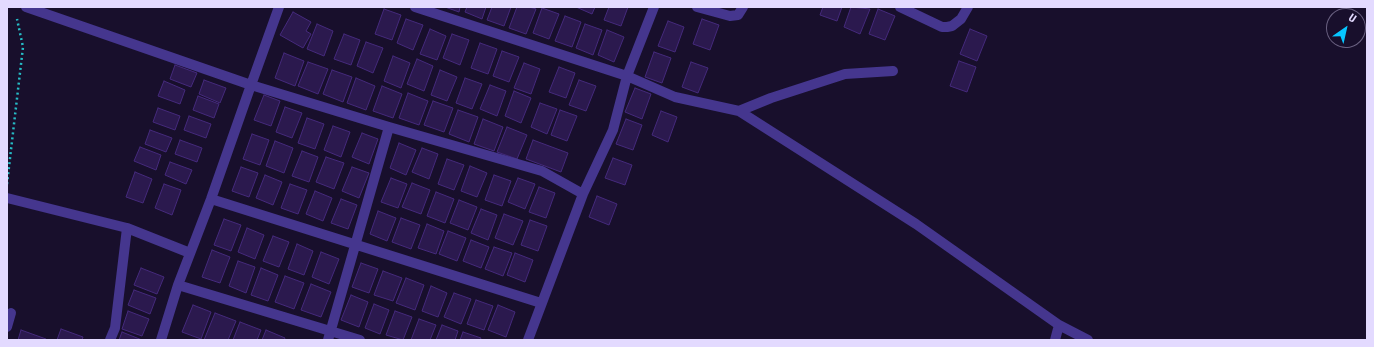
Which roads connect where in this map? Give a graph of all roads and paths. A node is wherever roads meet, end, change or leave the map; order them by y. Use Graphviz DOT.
graph roads {
  1 [pos="26,7"];
  2 [pos="279,7"];
  3 [pos="415,7"];
  4 [pos="654,7"];
  5 [pos="697,7"];
  6 [pos="743,7"];
  7 [pos="900,7"];
  8 [pos="968,7"];
  9 [pos="16,14"];
  10 [pos="893,71"];
  11 [pos="627,76"];
  12 [pos="251,84"];
  13 [pos="739,110"];
  14 [pos="389,128"];
  15 [pos="7,187"];
  16 [pos="583,194"];
  17 [pos="7,198"];
  18 [pos="212,199"];
  19 [pos="128,228"];
  20 [pos="356,243"];
  21 [pos="190,252"];
  22 [pos="178,285"];
  23 [pos="541,303"];
  24 [pos="12,314"];
  25 [pos="1059,325"];
  26 [pos="7,327"];
  27 [pos="330,336"];
  28 [pos="110,340"];
  29 [pos="161,340"];
  30 [pos="360,340"];
  31 [pos="528,340"];
  32 [pos="1055,340"];
  33 [pos="1088,340"];
  1 -- 12 [label="street"];
  2 -- 12 [label="street"];
  3 -- 11 [label="street"];
  4 -- 11 [label="street"];
  5 -- 6 [label="street"];
  7 -- 8 [label="street"];
  9 -- 15 [label="path"];
  10 -- 13 [label="street"];
  11 -- 13 [label="street"];
  11 -- 16 [label="street"];
  12 -- 14 [label="street"];
  12 -- 18 [label="street"];
  13 -- 25 [label="street"];
  14 -- 16 [label="street"];
  14 -- 20 [label="street"];
  16 -- 23 [label="street"];
  17 -- 19 [label="street"];
  18 -- 20 [label="street"];
  18 -- 21 [label="street"];
  19 -- 21 [label="street"];
  19 -- 28 [label="street"];
  20 -- 23 [label="street"];
  20 -- 27 [label="street"];
  21 -- 22 [label="street"];
  22 -- 27 [label="street"];
  22 -- 29 [label="street"];
  23 -- 31 [label="street"];
  24 -- 26 [label="street"];
  25 -- 32 [label="street"];
  25 -- 33 [label="street"];
  27 -- 30 [label="street"];
}
